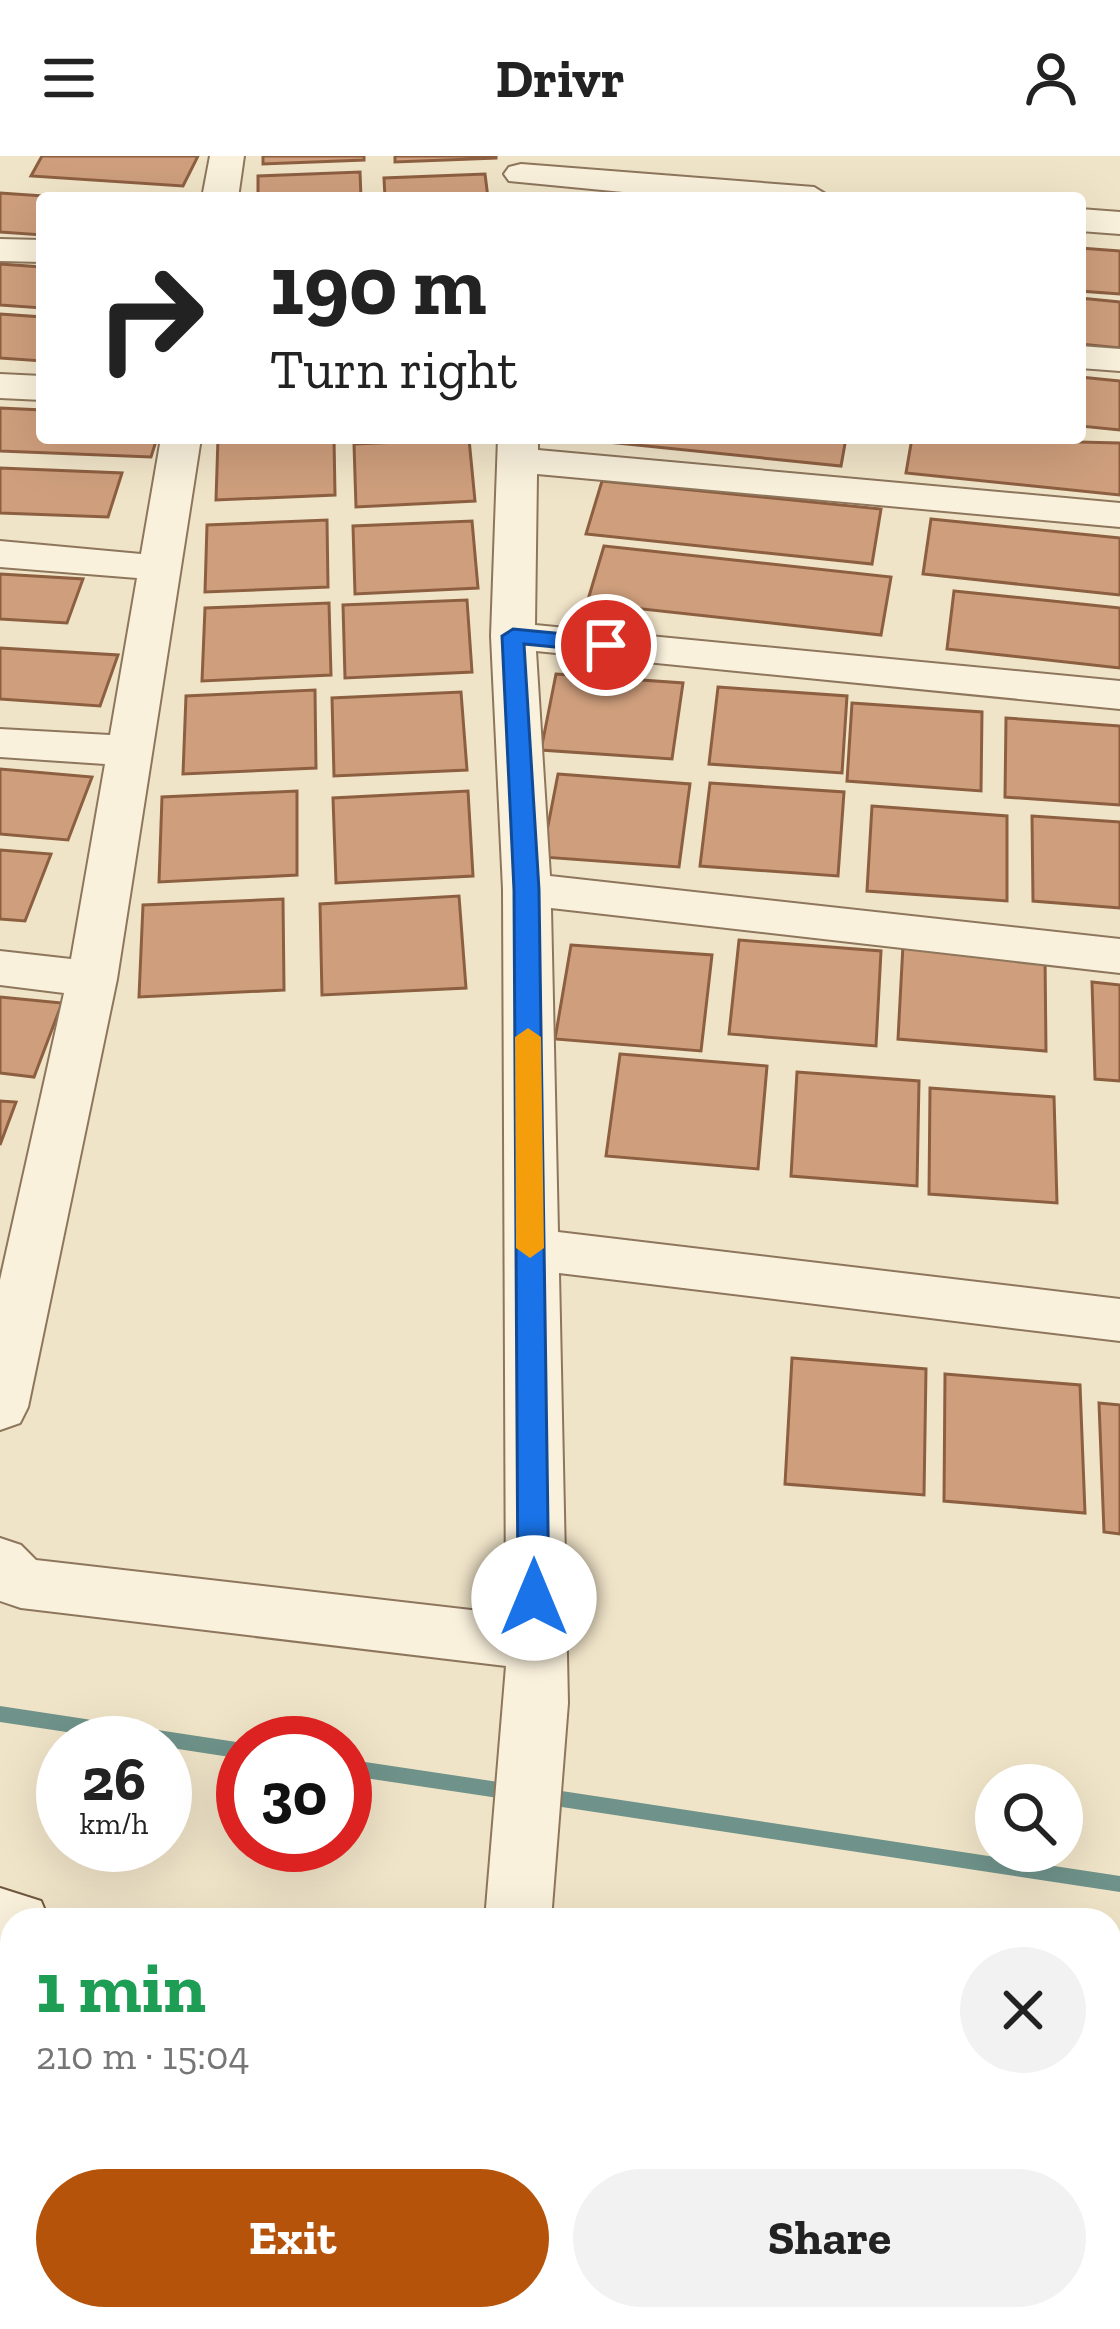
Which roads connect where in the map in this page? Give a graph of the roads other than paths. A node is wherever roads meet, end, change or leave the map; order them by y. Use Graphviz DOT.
graph roads {
  1 [pos="227,156"];
  2 [pos="521,176"];
  3 [pos="221,192"];
  4 [pos="734,192"];
  5 [pos="1086,220"];
  6 [pos="1120,223"];
  7 [pos="0,250"];
  8 [pos="36,251"];
  9 [pos="1086,357"];
  10 [pos="1120,360"];
  11 [pos="0,386"];
  12 [pos="36,388"];
  13 [pos="181,444"];
  14 [pos="518,449"];
  15 [pos="1120,515"];
  16 [pos="0,554"];
  17 [pos="162,568"];
  18 [pos="513,636"];
  19 [pos="1120,695"];
  20 [pos="0,743"];
  21 [pos="133,751"];
  22 [pos="526,890"];
  23 [pos="1120,956"];
  24 [pos="0,968"];
  25 [pos="92,979"];
  26 [pos="19,1230"];
  27 [pos="530,1249"];
  28 [pos="1120,1320"];
  29 [pos="0,1407"];
  30 [pos="0,1563"];
  31 [pos="533,1643"];
  32 [pos="519,1908"];
  1 -- 3 [label="street"];
  2 -- 4 [label="street"];
  5 -- 6 [label="street"];
  7 -- 8 [label="street"];
  9 -- 10 [label="street"];
  11 -- 12 [label="street"];
  13 -- 17 [label="street"];
  14 -- 15 [label="street"];
  14 -- 18 [label="street"];
  16 -- 17 [label="street"];
  17 -- 21 [label="street"];
  18 -- 19 [label="street"];
  18 -- 22 [label="street"];
  20 -- 21 [label="street"];
  21 -- 25 [label="street"];
  22 -- 23 [label="street"];
  22 -- 27 [label="street"];
  24 -- 25 [label="street"];
  25 -- 26 [label="street"];
  26 -- 29 [label="street"];
  27 -- 28 [label="street"];
  27 -- 31 [label="street"];
  30 -- 31 [label="street"];
  31 -- 32 [label="street"];
}
